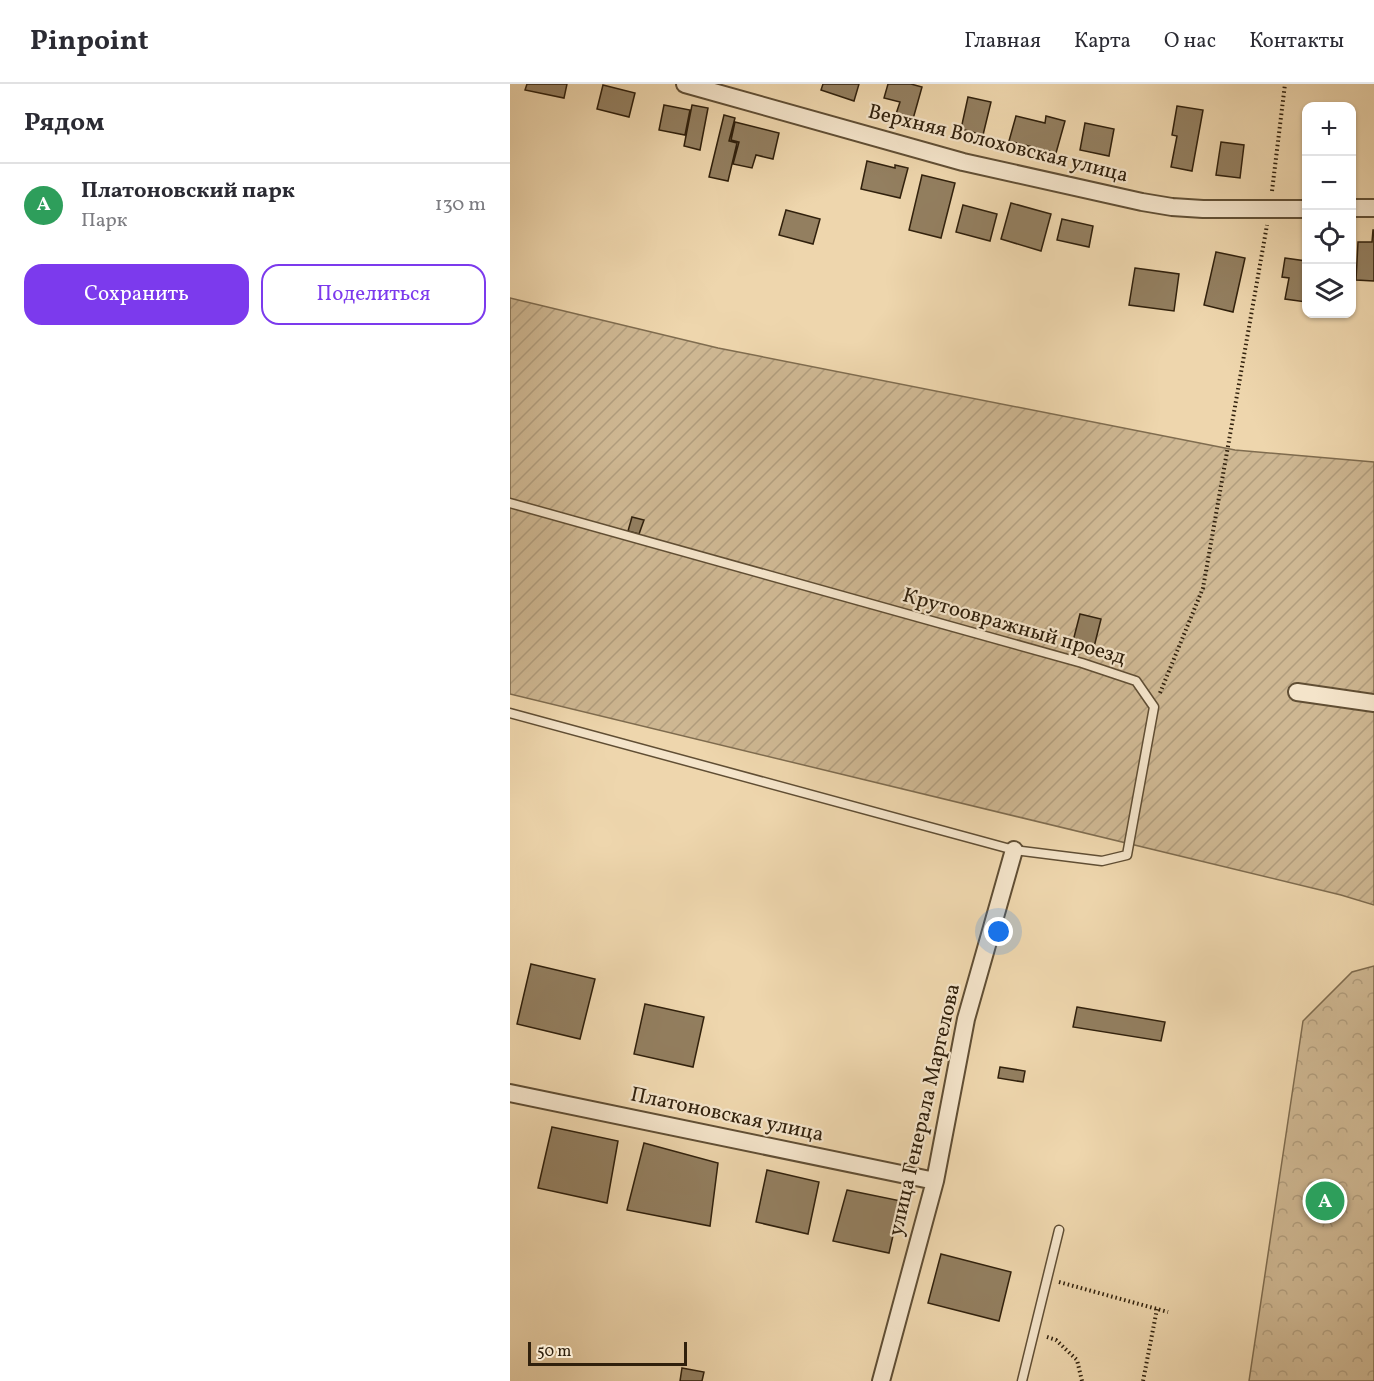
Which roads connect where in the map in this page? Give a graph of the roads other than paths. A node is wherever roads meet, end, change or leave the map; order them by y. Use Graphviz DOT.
graph roads {
  1 [pos="686,84"];
  2 [pos="1302,208"];
  3 [pos="1356,208"];
  4 [pos="1374,208"];
  5 [pos="510,503"];
  6 [pos="1297,692"];
  7 [pos="1374,704"];
  8 [pos="510,713"];
  9 [pos="1014,850"];
  10 [pos="510,1093"];
  11 [pos="935,1181"];
  12 [pos="1059,1230"];
  13 [pos="881,1381"];
  14 [pos="1022,1381"];
  1 -- 2 [label="street, Верхняя Волоховская улица"];
  3 -- 4 [label="street"];
  5 -- 9 [label="lane, Крутоовражный проезд"];
  6 -- 7 [label="street"];
  8 -- 9 [label="lane"];
  9 -- 11 [label="street, улица Генерала Маргелова"];
  10 -- 11 [label="street, Платоновская улица"];
  11 -- 13 [label="street, улица Генерала Маргелова"];
  12 -- 14 [label="lane"];
}
